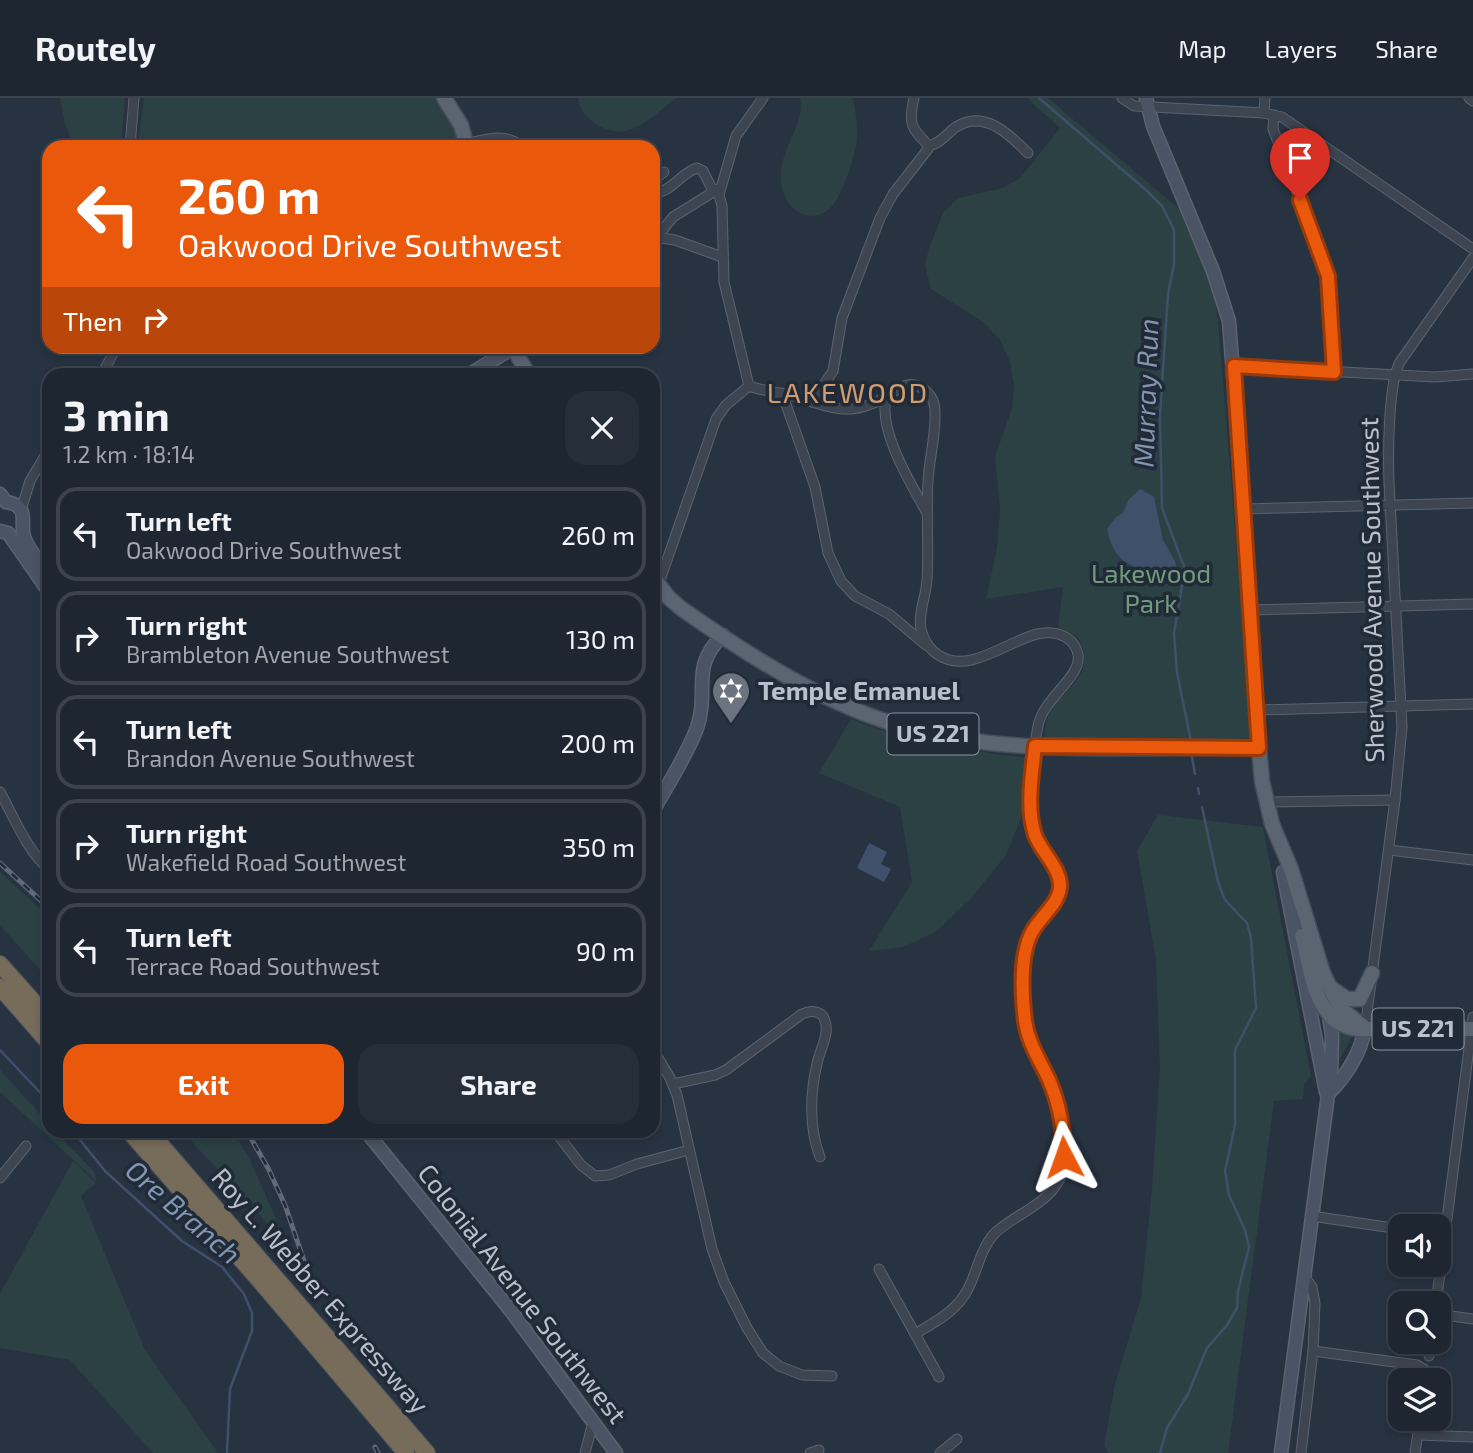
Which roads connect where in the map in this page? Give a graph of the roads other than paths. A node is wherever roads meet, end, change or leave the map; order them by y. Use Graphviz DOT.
graph roads {
  1 [pos="134,98"];
  2 [pos="444,98"];
  3 [pos="763,98"];
  4 [pos="914,98"];
  5 [pos="1122,98"];
  6 [pos="1265,98"];
  7 [pos="1469,98"];
  8 [pos="1473,101"];
  9 [pos="1147,102"];
  10 [pos="1269,114"];
  11 [pos="131,140"];
  12 [pos="465,140"];
  13 [pos="483,140"];
  14 [pos="510,140"];
  15 [pos="929,146"];
  16 [pos="1028,153"];
  17 [pos="664,172"];
  18 [pos="660,175"];
  19 [pos="660,192"];
  20 [pos="718,192"];
  21 [pos="660,231"];
  22 [pos="660,238"];
  23 [pos="1473,249"];
  24 [pos="722,257"];
  25 [pos="1473,258"];
  26 [pos="502,354"];
  27 [pos="1234,366"];
  28 [pos="480,368"];
  29 [pos="1334,372"];
  30 [pos="1473,374"];
  31 [pos="1395,375"];
  32 [pos="749,386"];
  33 [pos="782,393"];
  34 [pos="887,395"];
  35 [pos="812,402"];
  36 [pos="42,461"];
  37 [pos="30,481"];
  38 [pos="4,501"];
  39 [pos="1473,503"];
  40 [pos="1390,506"];
  41 [pos="1244,509"];
  42 [pos="21,510"];
  43 [pos="928,515"];
  44 [pos="21,525"];
  45 [pos="4,532"];
  46 [pos="42,566"];
  47 [pos="660,570"];
  48 [pos="42,583"];
  49 [pos="660,585"];
  50 [pos="1473,604"];
  51 [pos="1396,606"];
  52 [pos="1251,610"];
  53 [pos="723,635"];
  54 [pos="928,646"];
  55 [pos="1473,704"];
  56 [pos="1402,706"];
  57 [pos="1257,710"];
  58 [pos="1035,746"];
  59 [pos="1259,748"];
  60 [pos="0,792"];
  61 [pos="660,799"];
  62 [pos="1395,800"];
  63 [pos="1266,802"];
  64 [pos="1280,847"];
  65 [pos="1389,850"];
  66 [pos="1473,860"];
  67 [pos="42,864"];
  68 [pos="1283,872"];
  69 [pos="0,964"];
  70 [pos="1372,973"];
  71 [pos="1326,979"];
  72 [pos="0,987"];
  73 [pos="42,1011"];
  74 [pos="1329,1014"];
  75 [pos="1473,1025"];
  76 [pos="1365,1027"];
  77 [pos="42,1035"];
  78 [pos="660,1061"];
  79 [pos="673,1084"];
  80 [pos="1327,1096"];
  81 [pos="135,1138"];
  82 [pos="155,1138"];
  83 [pos="371,1138"];
  84 [pos="560,1138"];
  85 [pos="26,1146"];
  86 [pos="689,1150"];
  87 [pos="820,1157"];
  88 [pos="0,1178"];
  89 [pos="1445,1214"];
  90 [pos="1311,1216"];
  91 [pos="1388,1226"];
  92 [pos="878,1269"];
  93 [pos="1304,1276"];
  94 [pos="1451,1316"];
  95 [pos="1473,1319"];
  96 [pos="915,1334"];
  97 [pos="1313,1351"];
  98 [pos="1419,1368"];
  99 [pos="832,1376"];
  100 [pos="939,1377"];
  101 [pos="593,1422"];
  102 [pos="1418,1431"];
  103 [pos="1418,1434"];
  104 [pos="1473,1437"];
  105 [pos="957,1439"];
  106 [pos="406,1453"];
  107 [pos="427,1453"];
  108 [pos="585,1453"];
  109 [pos="615,1453"];
  110 [pos="940,1453"];
  111 [pos="1280,1453"];
  112 [pos="1301,1453"];
  113 [pos="1416,1453"];
  1 -- 11 [label="street"];
  2 -- 12 [label="main road"];
  3 -- 20 [label="street"];
  4 -- 15 [label="street"];
  5 -- 9 [label="street"];
  6 -- 10 [label="street"];
  7 -- 8 [label="street"];
  9 -- 10 [label="street"];
  9 -- 27 [label="main road"];
  10 -- 23 [label="street"];
  10 -- 29 [label="street"];
  13 -- 14 [label="street"];
  15 -- 16 [label="street"];
  15 -- 35 [label="street"];
  17 -- 18 [label="street"];
  19 -- 20 [label="street"];
  20 -- 21 [label="street"];
  20 -- 24 [label="street"];
  22 -- 24 [label="street"];
  24 -- 32 [label="street"];
  25 -- 31 [label="street, Sherwood Avenue Southwest"];
  26 -- 28 [label="main road"];
  27 -- 29 [label="street"];
  27 -- 41 [label="main road"];
  29 -- 31 [label="street"];
  30 -- 31 [label="street"];
  31 -- 40 [label="street, Sherwood Avenue Southwest"];
  32 -- 33 [label="street"];
  32 -- 47 [label="street"];
  33 -- 35 [label="street"];
  33 -- 54 [label="street"];
  34 -- 35 [label="street"];
  34 -- 43 [label="street"];
  34 -- 43 [label="street"];
  36 -- 37 [label="street"];
  37 -- 38 [label="street"];
  37 -- 42 [label="street"];
  38 -- 42 [label="main road"];
  39 -- 40 [label="street"];
  40 -- 41 [label="street"];
  40 -- 51 [label="street, Sherwood Avenue Southwest"];
  41 -- 52 [label="main road"];
  42 -- 44 [label="main road"];
  43 -- 54 [label="street"];
  44 -- 45 [label="main road"];
  44 -- 46 [label="main road"];
  45 -- 48 [label="main road"];
  49 -- 53 [label="main road, US 221"];
  50 -- 51 [label="street"];
  51 -- 52 [label="street"];
  51 -- 56 [label="street, Sherwood Avenue Southwest"];
  52 -- 57 [label="main road"];
  53 -- 58 [label="main road, US 221"];
  53 -- 61 [label="main road"];
  54 -- 58 [label="street"];
  55 -- 56 [label="street"];
  56 -- 57 [label="street"];
  56 -- 62 [label="street, Sherwood Avenue Southwest"];
  57 -- 59 [label="main road"];
  58 -- 59 [label="main road, US 221"];
  58 -- 96 [label="street"];
  59 -- 63 [label="main road, US 221"];
  60 -- 67 [label="street"];
  62 -- 63 [label="street"];
  62 -- 65 [label="street, Sherwood Avenue Southwest"];
  63 -- 64 [label="main road, US 221"];
  64 -- 68 [label="main road, US 221"];
  64 -- 71 [label="main road, US 221"];
  65 -- 66 [label="street"];
  65 -- 70 [label="street, Sherwood Avenue Southwest"];
  68 -- 74 [label="main road, US 221"];
  68 -- 80 [label="main road"];
  69 -- 73 [label="highway"];
  70 -- 71 [label="main road"];
  70 -- 76 [label="street, Sherwood Avenue Southwest"];
  71 -- 74 [label="main road"];
  71 -- 76 [label="main road, US 221"];
  72 -- 77 [label="highway"];
  74 -- 76 [label="main road, US 221"];
  74 -- 80 [label="main road"];
  75 -- 76 [label="main road, US 221"];
  75 -- 89 [label="street"];
  76 -- 80 [label="main road, Sherwood Avenue Southwest"];
  78 -- 79 [label="street"];
  79 -- 86 [label="street"];
  79 -- 87 [label="street"];
  80 -- 90 [label="main road"];
  81 -- 106 [label="highway, Roy L. Webber Expressway"];
  82 -- 107 [label="highway, Roy L. Webber Expressway"];
  83 -- 101 [label="main road, Colonial Avenue Southwest"];
  84 -- 86 [label="street"];
  85 -- 88 [label="street"];
  86 -- 99 [label="street"];
  90 -- 91 [label="street"];
  90 -- 93 [label="main road"];
  92 -- 96 [label="street"];
  93 -- 97 [label="street"];
  93 -- 111 [label="main road"];
  94 -- 95 [label="street"];
  96 -- 100 [label="street"];
  97 -- 98 [label="street"];
  97 -- 112 [label="street"];
  101 -- 108 [label="street"];
  101 -- 109 [label="main road, Colonial Avenue Southwest"];
  102 -- 103 [label="street"];
  103 -- 104 [label="street"];
  103 -- 113 [label="street"];
  105 -- 110 [label="street"];
}
